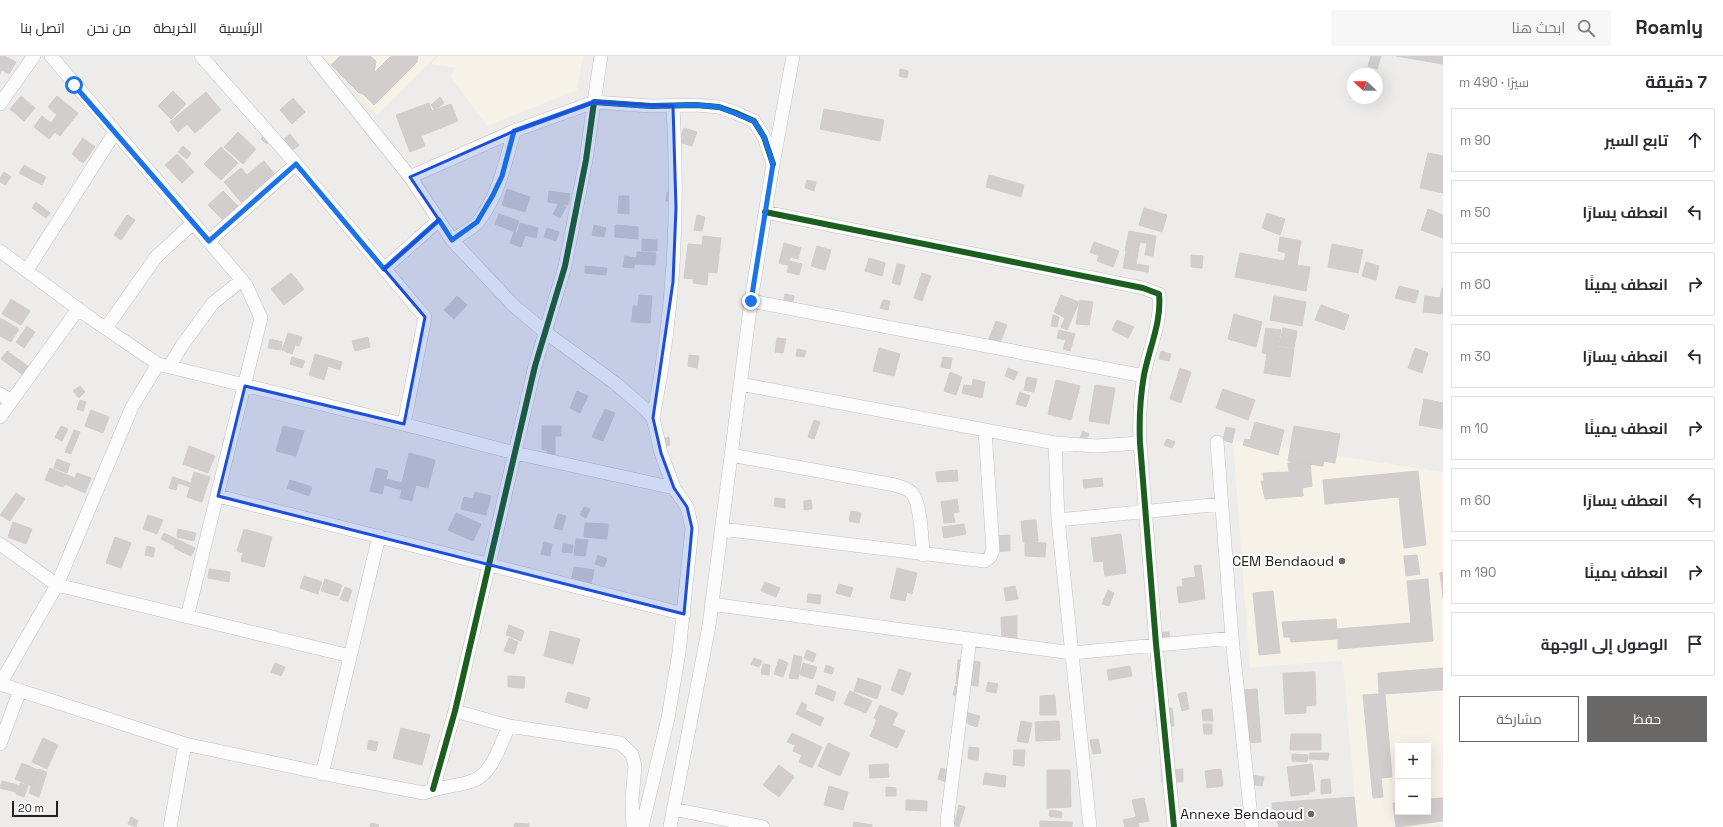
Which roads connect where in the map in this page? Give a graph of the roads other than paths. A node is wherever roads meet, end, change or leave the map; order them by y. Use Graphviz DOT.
graph roads {
  1 [pos="34,56"];
  2 [pos="51,56"];
  3 [pos="201,56"];
  4 [pos="313,56"];
  5 [pos="601,56"];
  6 [pos="793,56"];
  7 [pos="594,102"];
  8 [pos="0,104"];
  9 [pos="673,106"];
  10 [pos="514,131"];
  11 [pos="115,132"];
  12 [pos="296,164"];
  13 [pos="773,164"];
  14 [pos="410,177"];
  15 [pos="765,212"];
  16 [pos="439,220"];
  17 [pos="193,223"];
  18 [pos="452,240"];
  19 [pos="209,241"];
  20 [pos="0,252"];
  21 [pos="384,269"];
  22 [pos="27,270"];
  23 [pos="242,280"];
  24 [pos="751,301"];
  25 [pos="78,309"];
  26 [pos="106,328"];
  27 [pos="545,332"];
  28 [pos="164,366"];
  29 [pos="1144,376"];
  30 [pos="740,384"];
  31 [pos="245,386"];
  32 [pos="0,394"];
  33 [pos="11,401"];
  34 [pos="0,417"];
  35 [pos="653,418"];
  36 [pos="404,424"];
  37 [pos="985,430"];
  38 [pos="1217,442"];
  39 [pos="1055,443"];
  40 [pos="1140,443"];
  41 [pos="515,453"];
  42 [pos="731,455"];
  43 [pos="674,488"];
  44 [pos="218,496"];
  45 [pos="1222,504"];
  46 [pos="1146,513"];
  47 [pos="1058,520"];
  48 [pos="722,529"];
  49 [pos="379,536"];
  50 [pos="0,544"];
  51 [pos="923,555"];
  52 [pos="489,565"];
  53 [pos="57,585"];
  54 [pos="711,604"];
  55 [pos="684,614"];
  56 [pos="187,617"];
  57 [pos="1232,638"];
  58 [pos="970,639"];
  59 [pos="1156,644"];
  60 [pos="1072,653"];
  61 [pos="350,656"];
  62 [pos="0,684"];
  63 [pos="20,690"];
  64 [pos="455,711"];
  65 [pos="509,726"];
  66 [pos="0,744"];
  67 [pos="185,744"];
  68 [pos="322,774"];
  69 [pos="433,789"];
  70 [pos="673,809"];
  71 [pos="170,827"];
  72 [pos="633,827"];
  73 [pos="642,827"];
  74 [pos="670,827"];
  75 [pos="763,827"];
  76 [pos="948,827"];
  77 [pos="1090,827"];
  78 [pos="1174,827"];
  79 [pos="1252,827"];
  1 -- 8 [label="street"];
  2 -- 11 [label="street"];
  3 -- 12 [label="street"];
  4 -- 14 [label="street"];
  5 -- 7 [label="street"];
  6 -- 13 [label="street"];
  7 -- 9 [label="street"];
  7 -- 10 [label="street"];
  7 -- 27 [label="street"];
  9 -- 13 [label="street"];
  9 -- 35 [label="street"];
  10 -- 14 [label="street"];
  10 -- 18 [label="street"];
  11 -- 17 [label="street"];
  11 -- 22 [label="street"];
  12 -- 19 [label="street"];
  12 -- 21 [label="street"];
  13 -- 15 [label="street"];
  14 -- 16 [label="street"];
  15 -- 24 [label="street"];
  15 -- 29 [label="street"];
  16 -- 18 [label="street"];
  16 -- 21 [label="street"];
  17 -- 19 [label="street"];
  17 -- 26 [label="street"];
  18 -- 27 [label="street"];
  19 -- 23 [label="street"];
  20 -- 22 [label="street"];
  21 -- 36 [label="street"];
  22 -- 25 [label="street"];
  23 -- 28 [label="street"];
  23 -- 31 [label="street"];
  24 -- 29 [label="street"];
  24 -- 30 [label="street"];
  25 -- 26 [label="street"];
  25 -- 33 [label="street"];
  26 -- 28 [label="street"];
  27 -- 35 [label="street"];
  27 -- 41 [label="street"];
  28 -- 31 [label="street"];
  28 -- 53 [label="street"];
  29 -- 40 [label="street"];
  30 -- 37 [label="street"];
  30 -- 42 [label="street"];
  31 -- 36 [label="street"];
  31 -- 44 [label="street"];
  32 -- 33 [label="street"];
  33 -- 34 [label="street"];
  35 -- 43 [label="street"];
  36 -- 41 [label="street"];
  37 -- 39 [label="street"];
  37 -- 51 [label="street"];
  38 -- 45 [label="street"];
  39 -- 40 [label="street"];
  39 -- 47 [label="street"];
  40 -- 46 [label="street"];
  41 -- 43 [label="street"];
  41 -- 52 [label="street"];
  42 -- 48 [label="street"];
  42 -- 51 [label="street"];
  43 -- 55 [label="street"];
  44 -- 49 [label="street"];
  44 -- 56 [label="street"];
  45 -- 46 [label="street"];
  45 -- 57 [label="street"];
  46 -- 47 [label="street"];
  46 -- 59 [label="street"];
  47 -- 60 [label="street"];
  48 -- 51 [label="street"];
  48 -- 54 [label="street"];
  49 -- 52 [label="street"];
  49 -- 61 [label="street"];
  50 -- 53 [label="street"];
  52 -- 55 [label="street"];
  52 -- 64 [label="street"];
  53 -- 56 [label="street"];
  53 -- 62 [label="street"];
  54 -- 58 [label="street"];
  54 -- 70 [label="street"];
  55 -- 73 [label="street"];
  56 -- 61 [label="street"];
  57 -- 59 [label="street"];
  57 -- 79 [label="street"];
  58 -- 60 [label="street"];
  58 -- 76 [label="street"];
  59 -- 60 [label="street"];
  59 -- 78 [label="street"];
  60 -- 77 [label="street"];
  61 -- 68 [label="street"];
  62 -- 63 [label="street"];
  63 -- 66 [label="street"];
  63 -- 67 [label="street"];
  64 -- 65 [label="street"];
  64 -- 69 [label="street"];
  65 -- 69 [label="street"];
  65 -- 72 [label="street"];
  67 -- 68 [label="street"];
  67 -- 71 [label="street"];
  68 -- 69 [label="street"];
  70 -- 74 [label="street"];
  70 -- 75 [label="street"];
}
